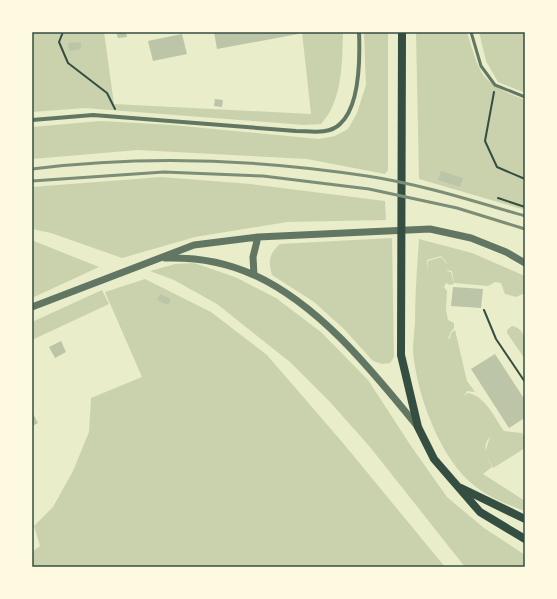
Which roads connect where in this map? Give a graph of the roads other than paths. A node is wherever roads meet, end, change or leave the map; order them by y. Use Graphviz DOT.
graph roads {
  1 [pos="359,32"];
  2 [pos="402,32"];
  3 [pos="471,32"];
  4 [pos="525,97"];
  5 [pos="32,120"];
  6 [pos="258,238"];
  7 [pos="159,258"];
  8 [pos="525,263"];
  9 [pos="254,275"];
  10 [pos="32,307"];
  11 [pos="418,427"];
  12 [pos="457,485"];
  13 [pos="525,519"];
  14 [pos="525,539"];
  1 -- 5 [label="street"];
  2 -- 11 [label="main road"];
  3 -- 4 [label="lane"];
  6 -- 7 [label="street"];
  6 -- 8 [label="street"];
  6 -- 9 [label="street"];
  7 -- 9 [label="street"];
  7 -- 10 [label="street"];
  9 -- 11 [label="street"];
  11 -- 12 [label="main road"];
  12 -- 13 [label="main road"];
  12 -- 14 [label="main road"];
}
